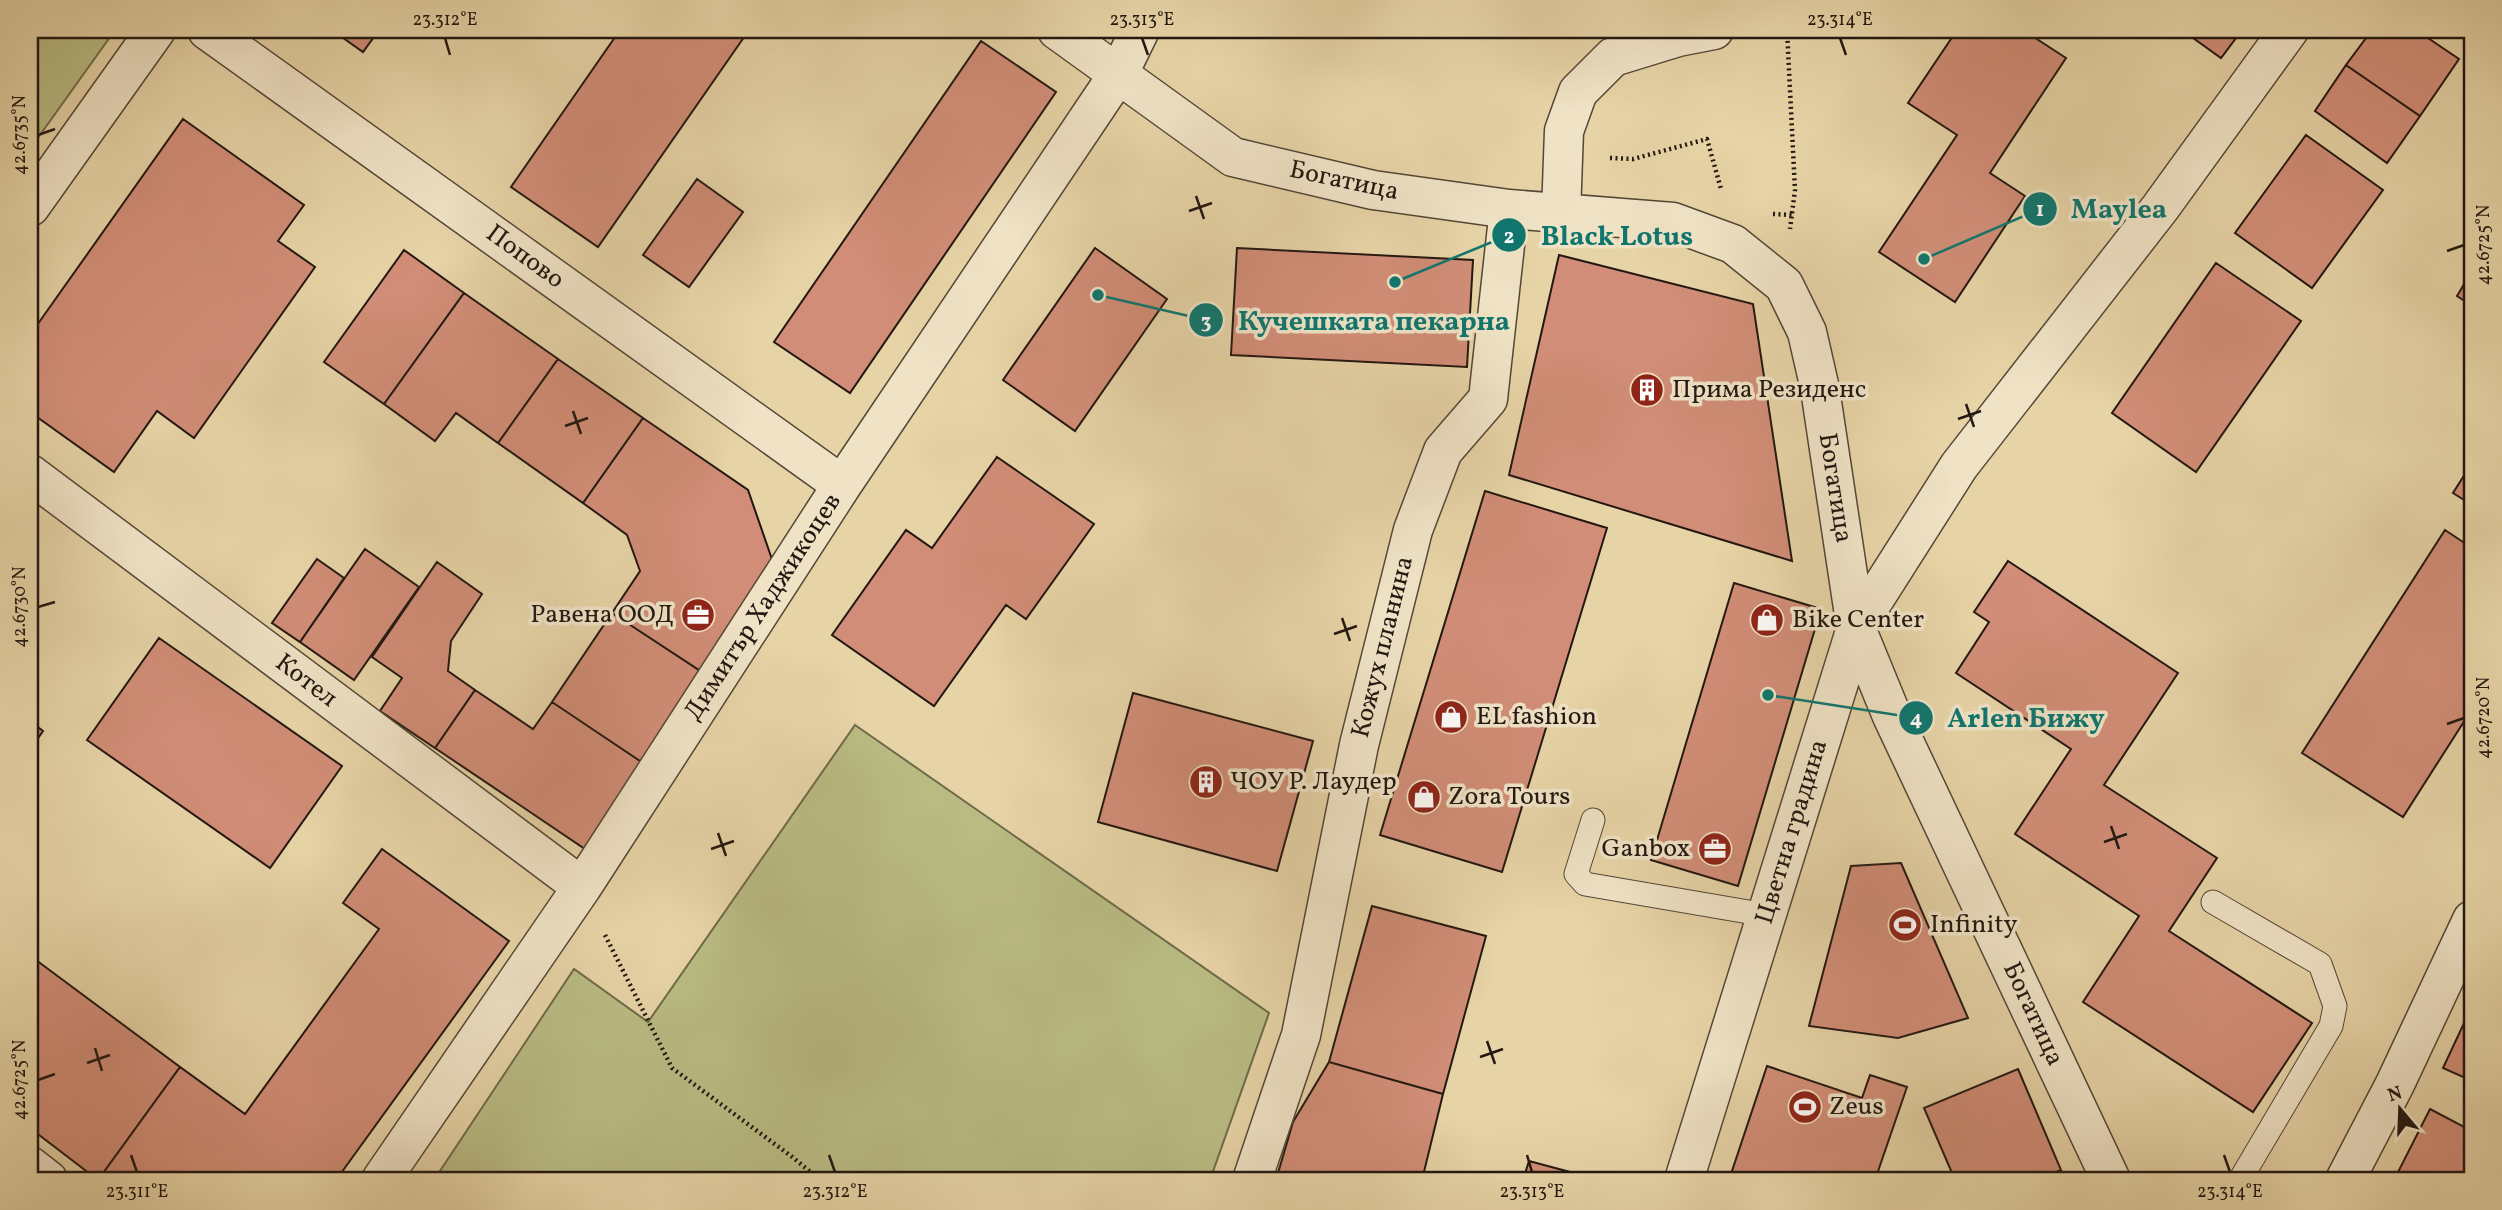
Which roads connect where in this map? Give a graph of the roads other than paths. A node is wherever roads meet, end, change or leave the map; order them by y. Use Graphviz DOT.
graph roads {
  1 [pos="156,30"];
  2 [pos="207,30"];
  3 [pos="1057,30"];
  4 [pos="1140,30"];
  5 [pos="1714,30"];
  6 [pos="2289,30"];
  7 [pos="1118,73"];
  8 [pos="30,207"];
  9 [pos="1509,209"];
  10 [pos="1562,212"];
  11 [pos="30,474"];
  12 [pos="842,485"];
  13 [pos="1856,628"];
  14 [pos="1593,820"];
  15 [pos="582,887"];
  16 [pos="2213,902"];
  17 [pos="1766,915"];
  18 [pos="2472,920"];
  19 [pos="30,1167"];
  20 [pos="48,1180"];
  21 [pos="381,1180"];
  22 [pos="1252,1180"];
  23 [pos="1684,1180"];
  24 [pos="2111,1180"];
  25 [pos="2240,1180"];
  26 [pos="2345,1180"];
  1 -- 8 [label="street"];
  2 -- 12 [label="street, Попово"];
  3 -- 7 [label="street, Богатица"];
  4 -- 7 [label="street, Димитър Хаджикоцев"];
  5 -- 10 [label="street"];
  6 -- 13 [label="street, Цветна градина"];
  7 -- 9 [label="street, Богатица"];
  7 -- 12 [label="street, Димитър Хаджикоцев"];
  9 -- 10 [label="street, Богатица"];
  9 -- 22 [label="street, Кожух планина"];
  10 -- 13 [label="street, Богатица"];
  11 -- 15 [label="street, Котел"];
  12 -- 15 [label="street, Димитър Хаджикоцев"];
  13 -- 17 [label="street, Цветна градина"];
  13 -- 24 [label="street, Богатица"];
  14 -- 17 [label="lane"];
  15 -- 21 [label="street, Димитър Хаджикоцев"];
  16 -- 25 [label="lane"];
  17 -- 23 [label="street, Цветна градина"];
  18 -- 26 [label="street"];
  19 -- 20 [label="street"];
}
